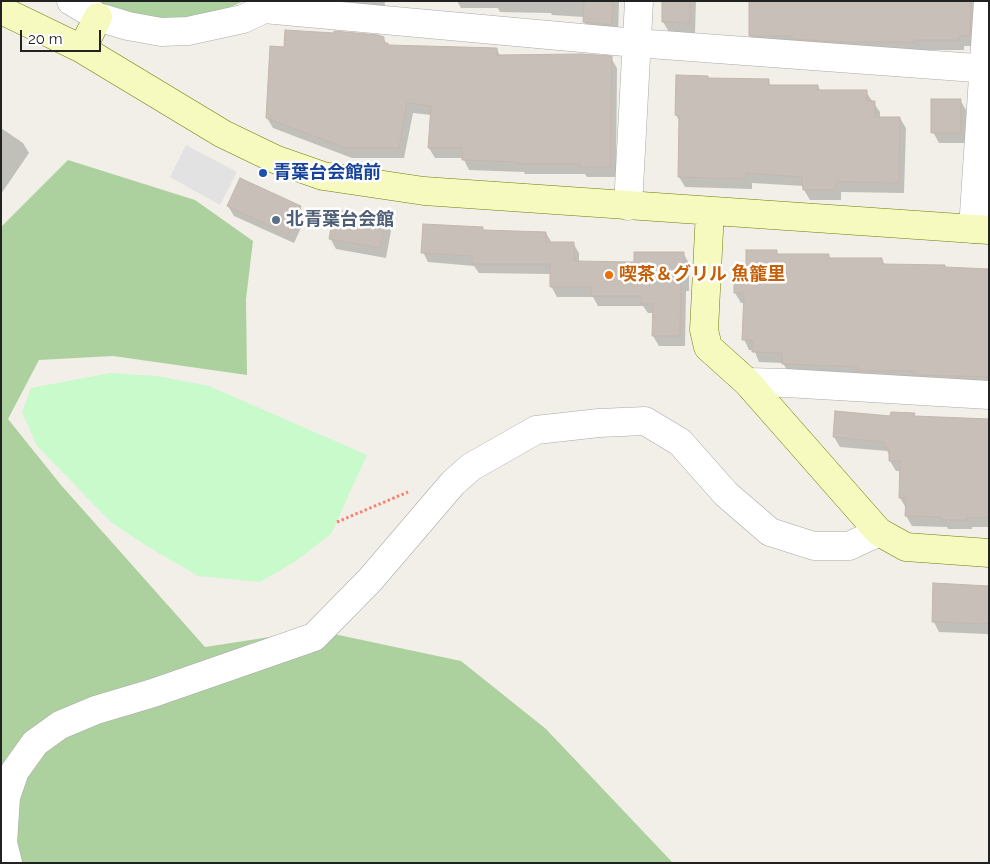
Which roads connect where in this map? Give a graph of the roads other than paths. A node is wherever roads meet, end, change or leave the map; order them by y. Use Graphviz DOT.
graph roads {
  1 [pos="71,1"];
  2 [pos="639,1"];
  3 [pos="988,1"];
  4 [pos="268,5"];
  5 [pos="1,10"];
  6 [pos="98,17"];
  7 [pos="636,43"];
  8 [pos="82,49"];
  9 [pos="986,69"];
  10 [pos="628,206"];
  11 [pos="710,210"];
  12 [pos="981,230"];
  13 [pos="747,382"];
  14 [pos="989,396"];
  15 [pos="879,532"];
  16 [pos="989,553"];
  17 [pos="8,863"];
  1 -- 6 [label="street"];
  2 -- 7 [label="street"];
  3 -- 9 [label="street"];
  4 -- 6 [label="street"];
  4 -- 7 [label="street"];
  5 -- 8 [label="street"];
  6 -- 8 [label="street"];
  7 -- 9 [label="street"];
  7 -- 10 [label="street"];
  8 -- 10 [label="street"];
  9 -- 12 [label="street"];
  10 -- 11 [label="street"];
  11 -- 12 [label="street"];
  11 -- 13 [label="street"];
  13 -- 14 [label="street"];
  13 -- 15 [label="street"];
  15 -- 16 [label="street"];
  15 -- 17 [label="street"];
}
